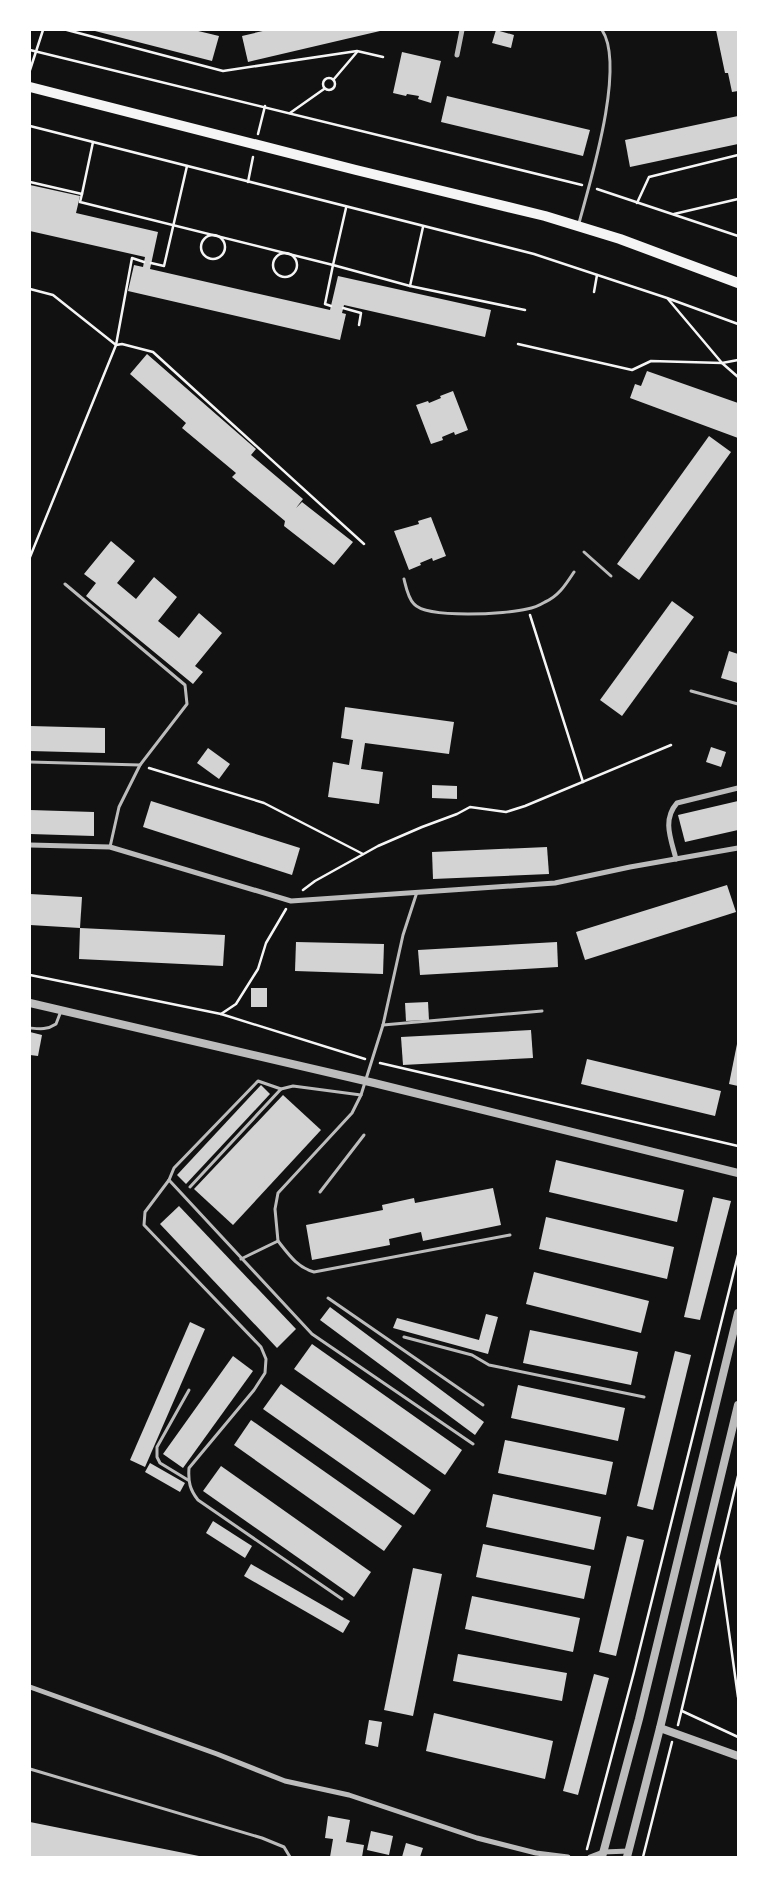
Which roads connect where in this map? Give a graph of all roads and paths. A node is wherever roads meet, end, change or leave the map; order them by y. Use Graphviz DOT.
graph roads {
  1 [pos="42,30"];
  2 [pos="67,30"];
  3 [pos="462,30"];
  4 [pos="602,30"];
  5 [pos="30,50"];
  6 [pos="36,51"];
  7 [pos="357,51"];
  8 [pos="457,55"];
  9 [pos="383,57"];
  10 [pos="30,70"];
  11 [pos="334,79"];
  12 [pos="30,87"];
  13 [pos="324,89"];
  14 [pos="290,113"];
  15 [pos="30,126"];
  16 [pos="93,142"];
  17 [pos="738,155"];
  18 [pos="187,166"];
  19 [pos="30,182"];
  20 [pos="589,186"];
  21 [pos="82,194"];
  22 [pos="738,199"];
  23 [pos="637,203"];
  24 [pos="346,208"];
  25 [pos="672,214"];
  26 [pos="173,225"];
  27 [pos="578,226"];
  28 [pos="423,227"];
  29 [pos="215,235"];
  30 [pos="738,236"];
  31 [pos="287,254"];
  32 [pos="144,262"];
  33 [pos="151,263"];
  34 [pos="333,265"];
  35 [pos="597,275"];
  36 [pos="738,283"];
  37 [pos="410,286"];
  38 [pos="30,289"];
  39 [pos="594,292"];
  40 [pos="667,298"];
  41 [pos="331,306"];
  42 [pos="343,308"];
  43 [pos="524,310"];
  44 [pos="738,324"];
  45 [pos="359,325"];
  46 [pos="518,344"];
  47 [pos="116,345"];
  48 [pos="738,360"];
  49 [pos="722,363"];
  50 [pos="738,377"];
  51 [pos="364,544"];
  52 [pos="584,552"];
  53 [pos="30,557"];
  54 [pos="574,572"];
  55 [pos="611,576"];
  56 [pos="404,579"];
  57 [pos="65,584"];
  58 [pos="528,609"];
  59 [pos="691,691"];
  60 [pos="738,704"];
  61 [pos="671,745"];
  62 [pos="30,762"];
  63 [pos="140,765"];
  64 [pos="583,782"];
  65 [pos="738,788"];
  66 [pos="30,845"];
  67 [pos="110,847"];
  68 [pos="738,848"];
  69 [pos="362,854"];
  70 [pos="676,859"];
  71 [pos="417,892"];
  72 [pos="291,901"];
  73 [pos="30,975"];
  74 [pos="30,1003"];
  75 [pos="61,1010"];
  76 [pos="542,1011"];
  77 [pos="221,1014"];
  78 [pos="383,1025"];
  79 [pos="30,1028"];
  80 [pos="372,1061"];
  81 [pos="364,1082"];
  82 [pos="281,1089"];
  83 [pos="361,1095"];
  84 [pos="364,1135"];
  85 [pos="738,1146"];
  86 [pos="738,1173"];
  87 [pos="169,1180"];
  88 [pos="190,1187"];
  89 [pos="320,1192"];
  90 [pos="510,1235"];
  91 [pos="278,1241"];
  92 [pos="738,1255"];
  93 [pos="241,1259"];
  94 [pos="328,1298"];
  95 [pos="738,1313"];
  96 [pos="404,1337"];
  97 [pos="189,1390"];
  98 [pos="644,1396"];
  99 [pos="483,1405"];
  100 [pos="738,1405"];
  101 [pos="736,1420"];
  102 [pos="473,1444"];
  103 [pos="738,1476"];
  104 [pos="188,1481"];
  105 [pos="718,1559"];
  106 [pos="342,1599"];
  107 [pos="30,1687"];
  108 [pos="738,1697"];
  109 [pos="682,1711"];
  110 [pos="660,1728"];
  111 [pos="675,1733"];
  112 [pos="738,1737"];
  113 [pos="738,1756"];
  114 [pos="30,1769"];
  115 [pos="587,1850"];
  116 [pos="628,1854"];
  117 [pos="603,1855"];
  118 [pos="290,1857"];
  119 [pos="568,1857"];
  120 [pos="590,1857"];
  121 [pos="643,1857"];
  1 -- 6 [label="path"];
  2 -- 7 [label="path"];
  3 -- 8 [label="street"];
  4 -- 20 [label="lane"];
  5 -- 6 [label="path"];
  6 -- 10 [label="path"];
  6 -- 14 [label="path"];
  7 -- 9 [label="path"];
  7 -- 11 [label="path"];
  11 -- 13 [label="path"];
  11 -- 13 [label="path"];
  12 -- 27 [label="main road"];
  13 -- 14 [label="path"];
  14 -- 20 [label="path"];
  15 -- 16 [label="path"];
  16 -- 18 [label="path"];
  16 -- 21 [label="path"];
  17 -- 23 [label="path"];
  18 -- 24 [label="path"];
  18 -- 26 [label="path"];
  19 -- 21 [label="path"];
  20 -- 23 [label="path"];
  20 -- 27 [label="lane"];
  21 -- 26 [label="path"];
  22 -- 25 [label="path"];
  23 -- 25 [label="path"];
  24 -- 28 [label="path"];
  24 -- 34 [label="path"];
  25 -- 30 [label="path"];
  26 -- 29 [label="path"];
  26 -- 33 [label="path"];
  27 -- 36 [label="main road"];
  28 -- 35 [label="path"];
  28 -- 37 [label="path"];
  29 -- 29 [label="path"];
  29 -- 31 [label="path"];
  31 -- 31 [label="path"];
  31 -- 34 [label="path"];
  32 -- 47 [label="path"];
  34 -- 37 [label="path"];
  34 -- 41 [label="path"];
  35 -- 39 [label="path"];
  35 -- 40 [label="path"];
  37 -- 43 [label="path"];
  38 -- 47 [label="path"];
  40 -- 44 [label="path"];
  40 -- 49 [label="path"];
  42 -- 45 [label="path"];
  46 -- 49 [label="path"];
  47 -- 51 [label="path"];
  47 -- 53 [label="path"];
  48 -- 49 [label="path"];
  49 -- 50 [label="path"];
  52 -- 55 [label="lane"];
  54 -- 58 [label="lane"];
  56 -- 58 [label="lane"];
  57 -- 63 [label="lane"];
  58 -- 64 [label="path"];
  59 -- 60 [label="lane"];
  61 -- 64 [label="path"];
  62 -- 63 [label="lane"];
  63 -- 67 [label="lane"];
  63 -- 69 [label="path"];
  64 -- 69 [label="path"];
  65 -- 70 [label="street"];
  66 -- 67 [label="street"];
  67 -- 72 [label="street"];
  68 -- 70 [label="street"];
  69 -- 72 [label="path"];
  70 -- 71 [label="street"];
  71 -- 72 [label="street"];
  71 -- 78 [label="lane"];
  72 -- 77 [label="path"];
  73 -- 77 [label="path"];
  74 -- 75 [label="street"];
  75 -- 79 [label="lane"];
  75 -- 81 [label="street"];
  76 -- 78 [label="lane"];
  77 -- 80 [label="path"];
  78 -- 80 [label="lane"];
  80 -- 81 [label="lane"];
  80 -- 85 [label="path"];
  81 -- 83 [label="lane"];
  81 -- 86 [label="street"];
  82 -- 83 [label="lane"];
  82 -- 87 [label="lane"];
  82 -- 88 [label="lane"];
  83 -- 91 [label="lane"];
  84 -- 89 [label="lane"];
  87 -- 93 [label="lane"];
  87 -- 104 [label="lane"];
  90 -- 91 [label="lane"];
  91 -- 93 [label="lane"];
  92 -- 115 [label="path"];
  93 -- 102 [label="lane"];
  94 -- 99 [label="lane"];
  95 -- 117 [label="street"];
  96 -- 98 [label="lane"];
  97 -- 104 [label="lane"];
  100 -- 101 [label="street"];
  101 -- 110 [label="street"];
  103 -- 105 [label="path"];
  104 -- 106 [label="lane"];
  105 -- 108 [label="path"];
  105 -- 109 [label="path"];
  107 -- 119 [label="street"];
  109 -- 111 [label="path"];
  109 -- 112 [label="path"];
  110 -- 111 [label="street"];
  110 -- 116 [label="street"];
  111 -- 113 [label="street"];
  111 -- 121 [label="path"];
  114 -- 118 [label="lane"];
  116 -- 117 [label="street"];
  117 -- 120 [label="street"];
}
